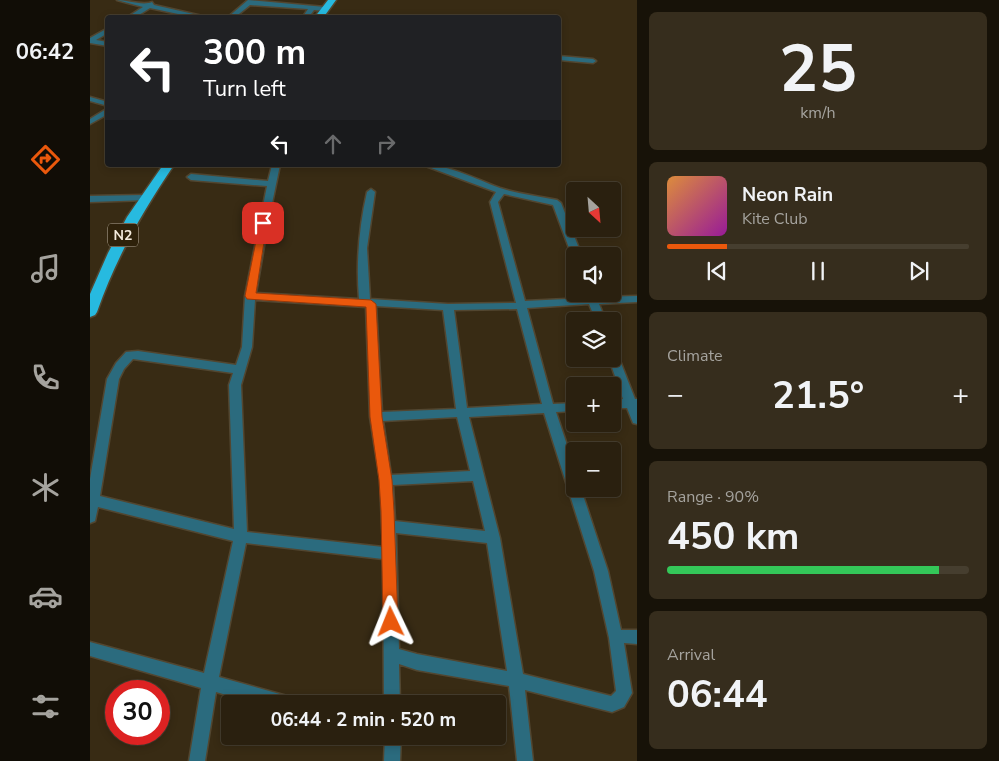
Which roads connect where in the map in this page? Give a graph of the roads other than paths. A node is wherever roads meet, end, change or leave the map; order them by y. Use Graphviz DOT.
graph roads {
  1 [pos="120,0"];
  2 [pos="158,0"];
  3 [pos="332,0"];
  4 [pos="250,2"];
  5 [pos="149,6"];
  6 [pos="312,8"];
  7 [pos="325,9"];
  8 [pos="134,15"];
  9 [pos="193,15"];
  10 [pos="234,15"];
  11 [pos="307,15"];
  12 [pos="320,15"];
  13 [pos="105,32"];
  14 [pos="90,41"];
  15 [pos="105,44"];
  16 [pos="561,58"];
  17 [pos="593,61"];
  18 [pos="90,99"];
  19 [pos="105,103"];
  20 [pos="103,117"];
  21 [pos="90,122"];
  22 [pos="167,167"];
  23 [pos="276,167"];
  24 [pos="433,167"];
  25 [pos="191,177"];
  26 [pos="272,184"];
  27 [pos="501,191"];
  28 [pos="371,192"];
  29 [pos="144,198"];
  30 [pos="90,199"];
  31 [pos="574,247"];
  32 [pos="250,296"];
  33 [pos="621,298"];
  34 [pos="636,299"];
  35 [pos="566,300"];
  36 [pos="368,304"];
  37 [pos="523,305"];
  38 [pos="448,307"];
  39 [pos="90,312"];
  40 [pos="618,367"];
  41 [pos="239,370"];
  42 [pos="633,403"];
  43 [pos="566,408"];
  44 [pos="550,409"];
  45 [pos="462,413"];
  46 [pos="376,417"];
  47 [pos="636,420"];
  48 [pos="566,460"];
  49 [pos="477,476"];
  50 [pos="386,480"];
  51 [pos="578,497"];
  52 [pos="94,500"];
  53 [pos="90,517"];
  54 [pos="389,526"];
  55 [pos="241,536"];
  56 [pos="492,538"];
  57 [pos="389,554"];
  58 [pos="636,637"];
  59 [pos="616,638"];
  60 [pos="90,649"];
  61 [pos="392,655"];
  62 [pos="516,680"];
  63 [pos="210,682"];
  64 [pos="256,695"];
  65 [pos="392,695"];
  66 [pos="393,745"];
  67 [pos="198,761"];
  68 [pos="392,761"];
  69 [pos="525,761"];
  1 -- 5 [label="street"];
  2 -- 5 [label="street"];
  3 -- 7 [label="highway"];
  4 -- 6 [label="street"];
  4 -- 10 [label="street"];
  5 -- 8 [label="street"];
  5 -- 9 [label="street"];
  6 -- 7 [label="street"];
  6 -- 11 [label="street"];
  7 -- 12 [label="highway"];
  13 -- 14 [label="street"];
  14 -- 15 [label="street"];
  16 -- 17 [label="street"];
  18 -- 19 [label="street"];
  20 -- 21 [label="street"];
  22 -- 29 [label="highway, N2"];
  23 -- 26 [label="street"];
  24 -- 27 [label="street"];
  25 -- 26 [label="street"];
  26 -- 32 [label="street"];
  27 -- 31 [label="street"];
  27 -- 37 [label="street"];
  28 -- 36 [label="street"];
  29 -- 30 [label="street"];
  29 -- 39 [label="highway, N2"];
  32 -- 36 [label="street"];
  32 -- 41 [label="street"];
  33 -- 34 [label="street"];
  35 -- 37 [label="street"];
  36 -- 38 [label="street"];
  36 -- 46 [label="street"];
  37 -- 38 [label="street"];
  37 -- 44 [label="street"];
  38 -- 45 [label="street"];
  40 -- 42 [label="street"];
  41 -- 52 [label="street"];
  41 -- 55 [label="street"];
  42 -- 47 [label="street"];
  43 -- 44 [label="street"];
  44 -- 45 [label="street"];
  44 -- 48 [label="street"];
  45 -- 46 [label="street"];
  45 -- 49 [label="street"];
  46 -- 50 [label="street"];
  49 -- 50 [label="street"];
  49 -- 56 [label="street"];
  50 -- 54 [label="street"];
  51 -- 59 [label="street"];
  52 -- 53 [label="street"];
  52 -- 55 [label="street"];
  54 -- 56 [label="street"];
  54 -- 57 [label="street"];
  55 -- 57 [label="street"];
  55 -- 63 [label="street"];
  56 -- 62 [label="street"];
  57 -- 61 [label="street"];
  58 -- 59 [label="street"];
  59 -- 62 [label="street"];
  60 -- 63 [label="street"];
  61 -- 62 [label="street"];
  61 -- 65 [label="street"];
  62 -- 69 [label="street"];
  63 -- 64 [label="street"];
  63 -- 67 [label="street"];
  66 -- 68 [label="street"];
}
